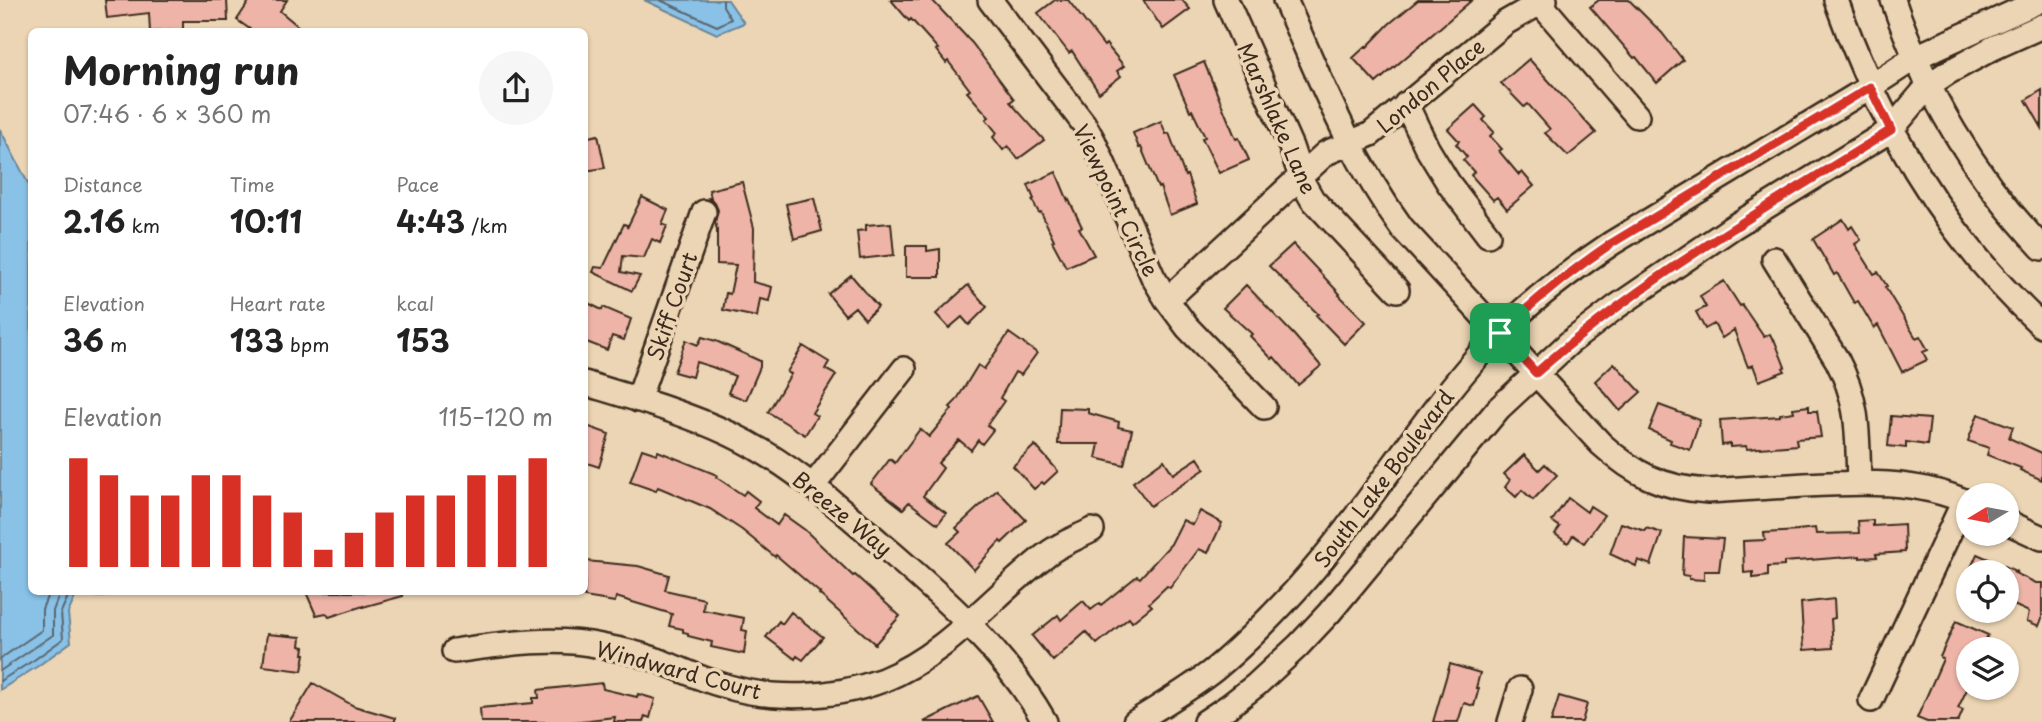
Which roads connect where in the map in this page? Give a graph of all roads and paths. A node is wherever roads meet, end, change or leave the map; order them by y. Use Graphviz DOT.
graph roads {
  1 [pos="990,0"];
  2 [pos="1226,0"];
  3 [pos="1285,0"];
  4 [pos="1836,0"];
  5 [pos="1894,0"];
  6 [pos="2041,0"];
  7 [pos="1542,2"];
  8 [pos="2042,26"];
  9 [pos="1916,57"];
  10 [pos="1929,85"];
  11 [pos="1870,87"];
  12 [pos="1406,104"];
  13 [pos="1637,116"];
  14 [pos="1891,130"];
  15 [pos="1349,144"];
  16 [pos="1300,176"];
  17 [pos="704,212"];
  18 [pos="1489,235"];
  19 [pos="2042,248"];
  20 [pos="1774,259"];
  21 [pos="1397,290"];
  22 [pos="1167,300"];
  23 [pos="2042,326"];
  24 [pos="1500,333"];
  25 [pos="904,369"];
  26 [pos="1536,373"];
  27 [pos="588,384"];
  28 [pos="638,400"];
  29 [pos="1264,407"];
  30 [pos="1859,482"];
  31 [pos="813,486"];
  32 [pos="1956,499"];
  33 [pos="1956,523"];
  34 [pos="2020,528"];
  35 [pos="1092,530"];
  36 [pos="2042,538"];
  37 [pos="968,622"];
  38 [pos="454,651"];
  39 [pos="1520,690"];
  40 [pos="1871,700"];
  41 [pos="1045,722"];
  42 [pos="1135,722"];
  43 [pos="1205,722"];
  44 [pos="1510,722"];
  1 -- 22 [label="street, Viewpoint Circle"];
  2 -- 16 [label="street, Marshlake Lane"];
  3 -- 15 [label="street"];
  4 -- 11 [label="street"];
  5 -- 9 [label="street"];
  6 -- 9 [label="street, South Lake Boulevard"];
  7 -- 12 [label="street, London Place"];
  7 -- 13 [label="street"];
  8 -- 10 [label="street, South Lake Boulevard"];
  9 -- 10 [label="street"];
  9 -- 11 [label="street, South Lake Boulevard"];
  10 -- 14 [label="street, South Lake Boulevard"];
  10 -- 19 [label="street"];
  11 -- 14 [label="street"];
  11 -- 24 [label="street, South Lake Boulevard"];
  12 -- 15 [label="street, London Place"];
  12 -- 18 [label="street"];
  14 -- 23 [label="street"];
  14 -- 26 [label="street, South Lake Boulevard"];
  15 -- 16 [label="street, Viewpoint Circle"];
  15 -- 24 [label="street"];
  16 -- 21 [label="street, Marshlake Lane"];
  16 -- 22 [label="street, Viewpoint Circle"];
  17 -- 28 [label="street, Skiff Court"];
  20 -- 30 [label="street"];
  22 -- 29 [label="street, Viewpoint Circle"];
  24 -- 26 [label="street"];
  24 -- 42 [label="street, South Lake Boulevard"];
  25 -- 31 [label="street"];
  26 -- 30 [label="street"];
  26 -- 43 [label="street, South Lake Boulevard"];
  27 -- 28 [label="street, Breeze Way"];
  28 -- 31 [label="street, Breeze Way"];
  30 -- 32 [label="street"];
  31 -- 37 [label="street, Breeze Way"];
  33 -- 40 [label="street"];
  34 -- 36 [label="street"];
  35 -- 37 [label="street, Windward Court"];
  37 -- 38 [label="street, Windward Court"];
  37 -- 41 [label="street, Breeze Way"];
  39 -- 44 [label="street"];
}
